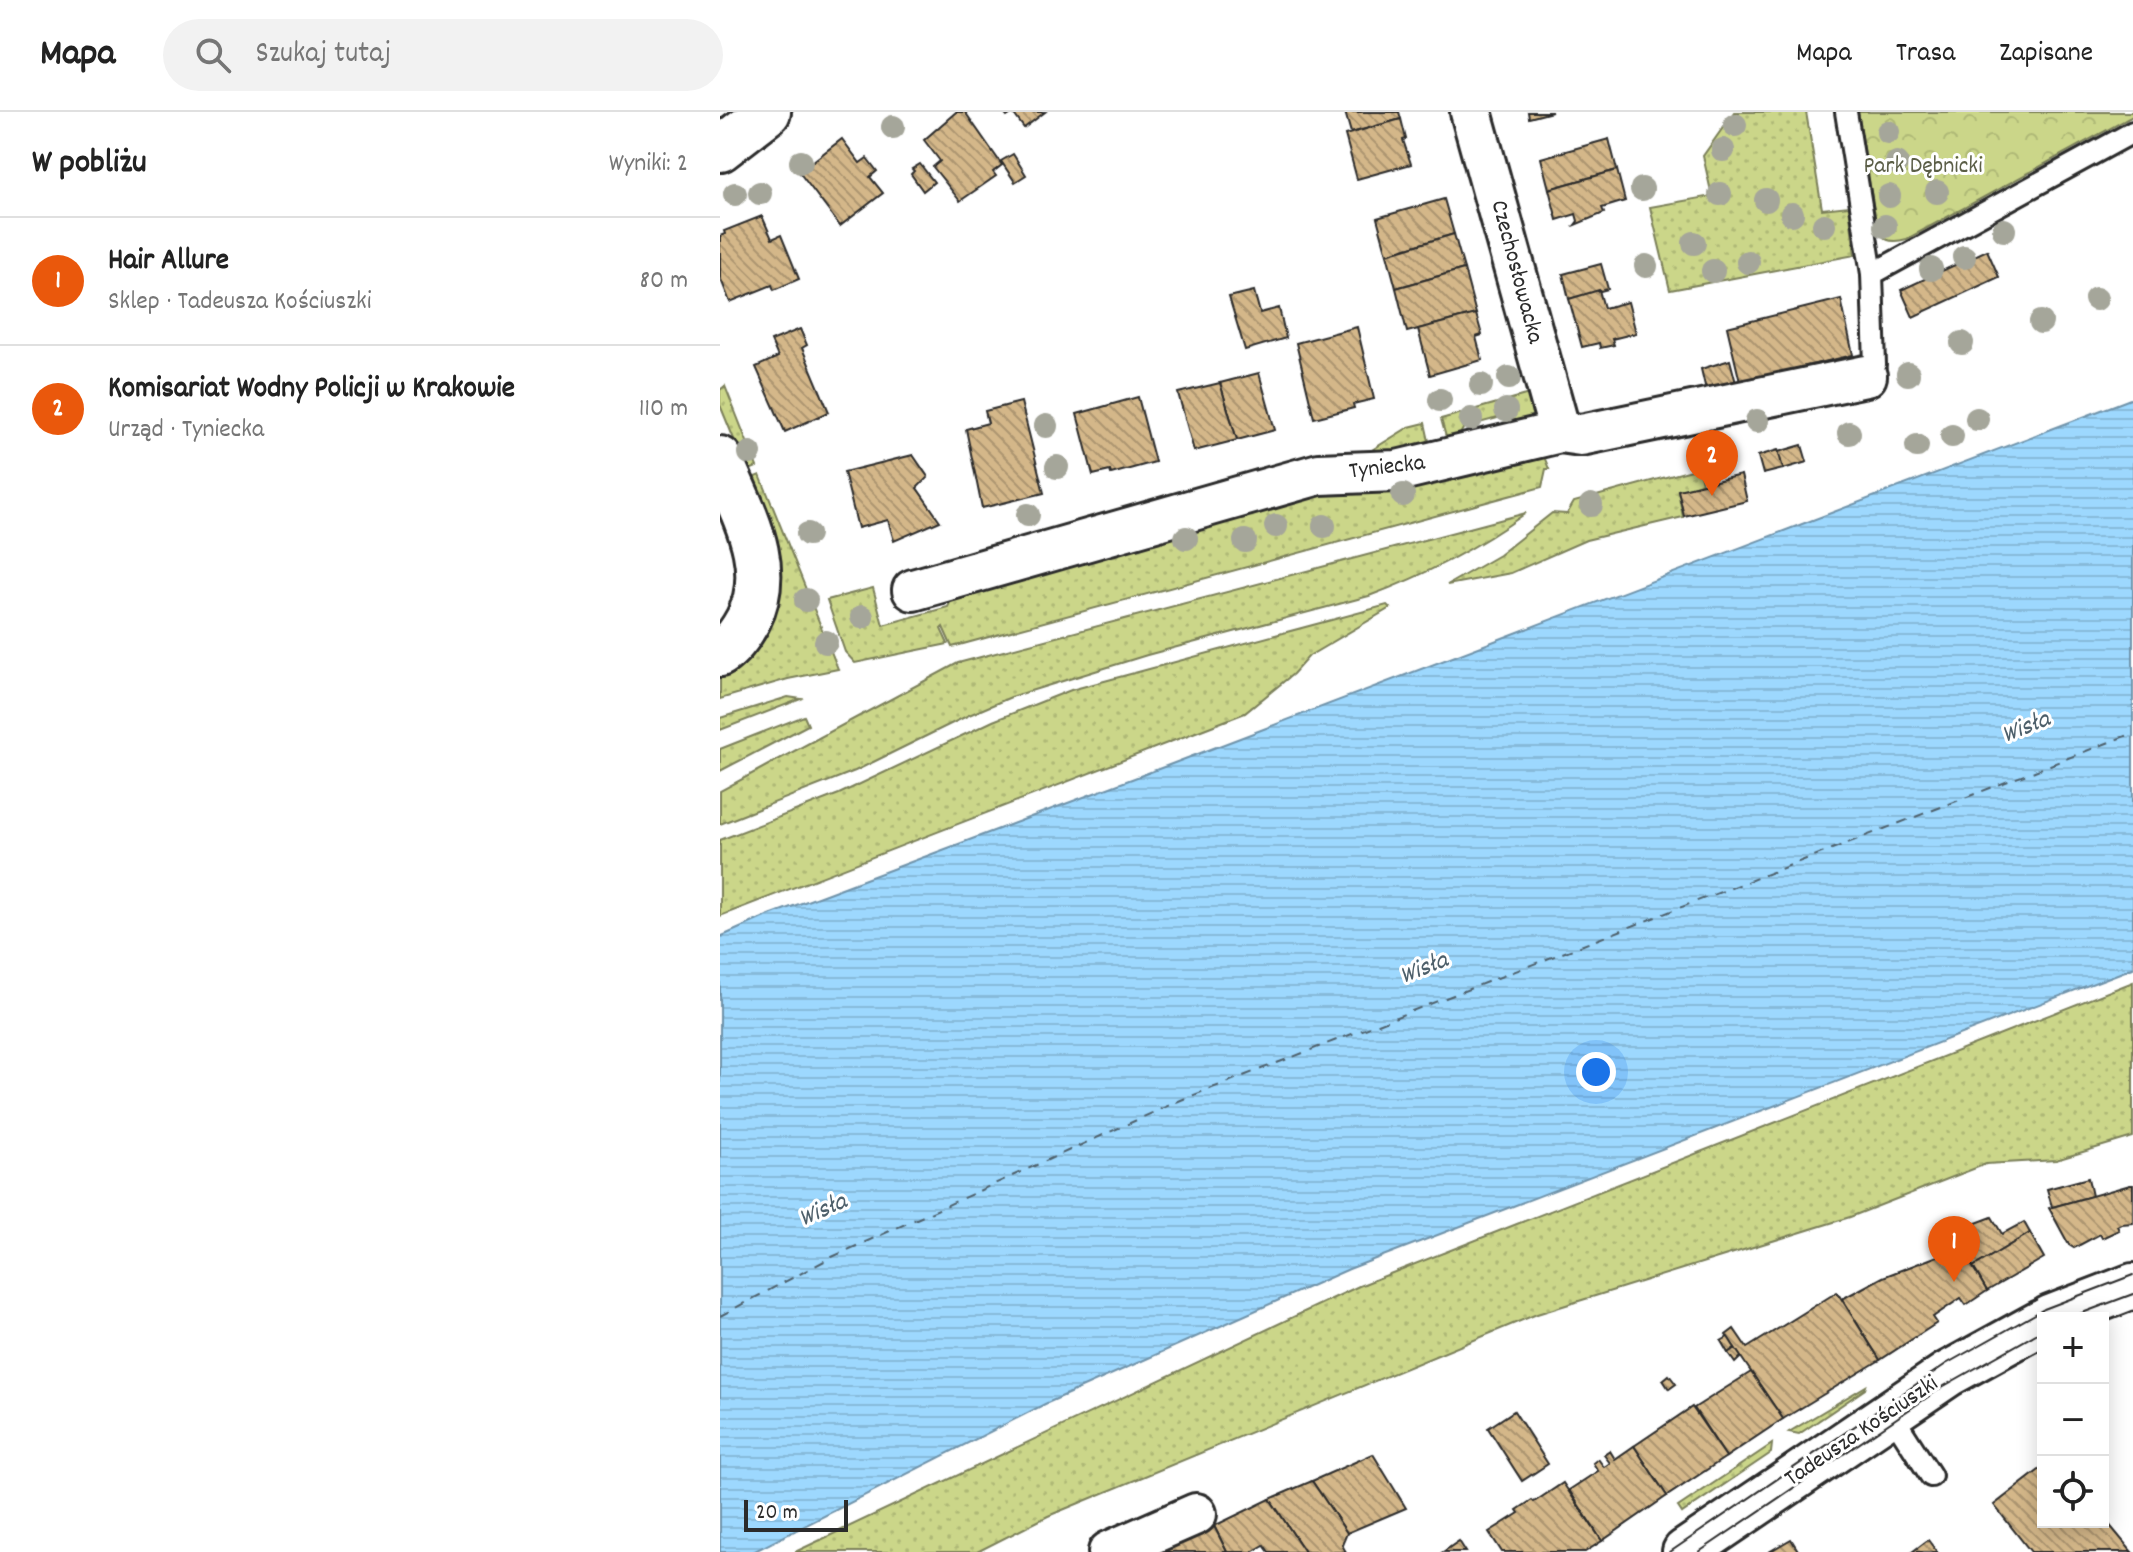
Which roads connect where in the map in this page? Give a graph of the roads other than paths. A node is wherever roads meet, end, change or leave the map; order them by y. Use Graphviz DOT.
graph roads {
  1 [pos="768,112"];
  2 [pos="1471,112"];
  3 [pos="1846,112"];
  4 [pos="2133,132"];
  5 [pos="720,149"];
  6 [pos="1872,274"];
  7 [pos="1866,376"];
  8 [pos="1560,432"];
  9 [pos="720,459"];
  10 [pos="913,590"];
  11 [pos="720,654"];
  12 [pos="2133,1286"];
  13 [pos="2066,1312"];
  14 [pos="2037,1325"];
  15 [pos="1890,1412"];
  16 [pos="1931,1476"];
  17 [pos="1196,1514"];
  18 [pos="1109,1552"];
  19 [pos="1685,1552"];
  1 -- 5 [label="street"];
  2 -- 8 [label="street, Czechosłowacka"];
  3 -- 6 [label="lane"];
  4 -- 6 [label="lane"];
  6 -- 7 [label="lane"];
  7 -- 8 [label="street, Tyniecka"];
  8 -- 10 [label="street, Tyniecka"];
  9 -- 11 [label="street"];
  12 -- 13 [label="street"];
  14 -- 15 [label="street, Tadeusza Kościuszki"];
  15 -- 16 [label="lane"];
  15 -- 19 [label="street, Tadeusza Kościuszki"];
  17 -- 18 [label="street"];
}
